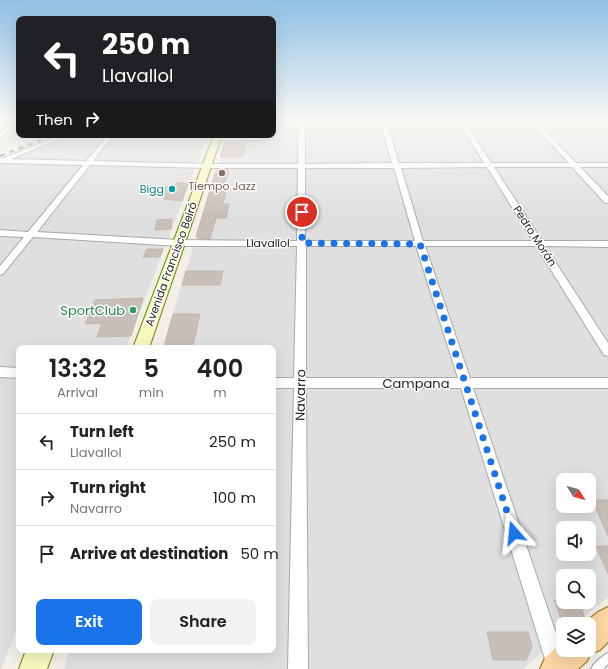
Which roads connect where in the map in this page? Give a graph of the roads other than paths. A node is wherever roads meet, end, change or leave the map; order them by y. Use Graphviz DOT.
graph roads {
  1 [pos="23,152"];
  2 [pos="96,152"];
  3 [pos="212,152"];
  4 [pos="301,152"];
  5 [pos="392,152"];
  6 [pos="481,152"];
  7 [pos="562,152"];
  8 [pos="1,161"];
  9 [pos="88,162"];
  10 [pos="608,165"];
  11 [pos="208,166"];
  12 [pos="301,166"];
  13 [pos="396,166"];
  14 [pos="490,166"];
  15 [pos="575,166"];
  16 [pos="608,201"];
  17 [pos="0,233"];
  18 [pos="30,235"];
  19 [pos="179,243"];
  20 [pos="302,243"];
  21 [pos="420,244"];
  22 [pos="608,244"];
  23 [pos="541,245"];
  24 [pos="0,272"];
  25 [pos="142,345"];
  26 [pos="608,352"];
  27 [pos="0,372"];
  28 [pos="16,373"];
  29 [pos="276,382"];
  30 [pos="300,382"];
  31 [pos="465,383"];
  32 [pos="608,383"];
  33 [pos="608,622"];
  34 [pos="596,632"];
  35 [pos="39,653"];
  36 [pos="608,658"];
  37 [pos="562,664"];
  38 [pos="33,669"];
  39 [pos="298,669"];
  40 [pos="596,669"];
  1 -- 8 [label="street"];
  2 -- 9 [label="street"];
  3 -- 11 [label="main road, Avenida Francisco Beiró"];
  4 -- 12 [label="street, Navarro"];
  5 -- 13 [label="street"];
  6 -- 14 [label="street, Pedro Morán"];
  7 -- 15 [label="street"];
  8 -- 9 [label="street"];
  9 -- 11 [label="street"];
  9 -- 18 [label="street"];
  10 -- 15 [label="street"];
  11 -- 12 [label="street"];
  11 -- 19 [label="main road, Avenida Francisco Beiró"];
  12 -- 13 [label="street"];
  12 -- 20 [label="street, Navarro"];
  13 -- 14 [label="street"];
  13 -- 21 [label="street"];
  14 -- 15 [label="street"];
  14 -- 23 [label="street, Pedro Morán"];
  15 -- 16 [label="street"];
  17 -- 18 [label="street, Llavallol"];
  18 -- 19 [label="street, Llavallol"];
  18 -- 24 [label="street"];
  19 -- 20 [label="street, Llavallol"];
  19 -- 25 [label="main road, Avenida Francisco Beiró"];
  20 -- 21 [label="street, Llavallol"];
  20 -- 30 [label="street, Navarro"];
  21 -- 23 [label="street, Llavallol"];
  21 -- 31 [label="street"];
  22 -- 23 [label="street, Llavallol"];
  23 -- 26 [label="street, Pedro Morán"];
  27 -- 28 [label="street"];
  29 -- 30 [label="street, Campana"];
  30 -- 31 [label="street, Campana"];
  30 -- 39 [label="street, Navarro"];
  31 -- 32 [label="street, Campana"];
  31 -- 37 [label="street"];
  33 -- 34 [label="main road"];
  35 -- 38 [label="main road"];
  36 -- 40 [label="lane"];
}
